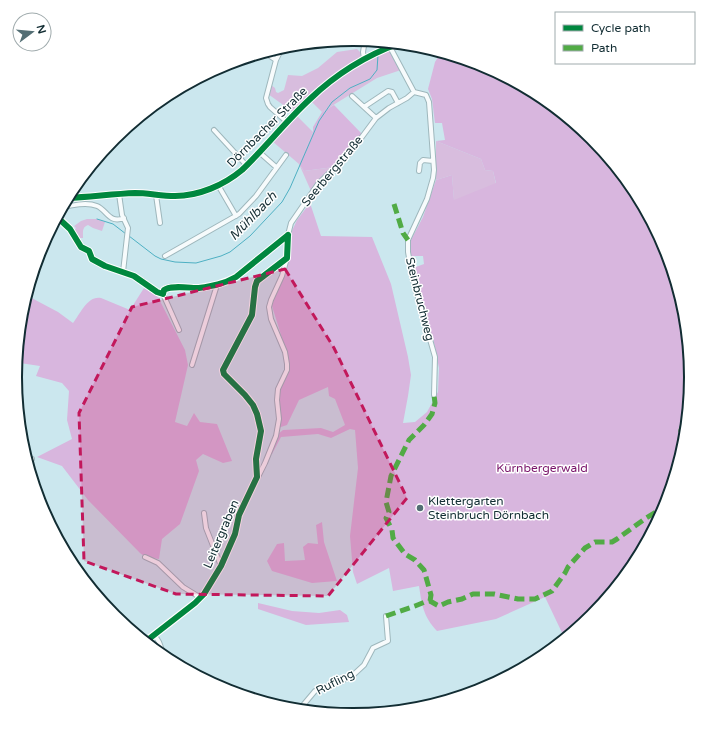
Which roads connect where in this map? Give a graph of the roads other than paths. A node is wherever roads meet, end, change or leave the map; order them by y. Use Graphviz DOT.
graph roads {
  1 [pos="364,46"];
  2 [pos="390,47"];
  3 [pos="279,54"];
  4 [pos="271,56"];
  5 [pos="364,59"];
  6 [pos="276,60"];
  7 [pos="414,92"];
  8 [pos="352,96"];
  9 [pos="398,103"];
  10 [pos="364,107"];
  11 [pos="376,118"];
  12 [pos="287,122"];
  13 [pos="214,130"];
  14 [pos="259,152"];
  15 [pos="286,155"];
  16 [pos="433,161"];
  17 [pos="247,166"];
  18 [pos="276,167"];
  19 [pos="419,171"];
  20 [pos="218,185"];
  21 [pos="119,194"];
  22 [pos="156,194"];
  23 [pos="75,197"];
  24 [pos="69,206"];
  25 [pos="236,216"];
  26 [pos="124,218"];
  27 [pos="61,221"];
  28 [pos="160,223"];
  29 [pos="288,235"];
  30 [pos="164,256"];
  31 [pos="287,258"];
  32 [pos="123,272"];
  33 [pos="143,281"];
  34 [pos="217,285"];
  35 [pos="179,330"];
  36 [pos="192,365"];
  37 [pos="434,395"];
  38 [pos="257,477"];
  39 [pos="204,513"];
  40 [pos="146,557"];
  41 [pos="220,566"];
  42 [pos="201,598"];
  43 [pos="386,616"];
  44 [pos="154,634"];
  45 [pos="150,638"];
  46 [pos="161,647"];
  47 [pos="303,705"];
  1 -- 5 [label="street"];
  2 -- 5 [label="street, Dörnbacher Straße"];
  2 -- 7 [label="street"];
  3 -- 6 [label="street"];
  4 -- 6 [label="street"];
  5 -- 12 [label="street, Dörnbacher Straße"];
  6 -- 12 [label="street"];
  7 -- 9 [label="street, Seerbergstraße"];
  7 -- 16 [label="street, Steinbruchweg"];
  8 -- 10 [label="street"];
  9 -- 10 [label="street"];
  9 -- 11 [label="street, Seerbergstraße"];
  10 -- 11 [label="street"];
  11 -- 29 [label="street, Seerbergstraße"];
  12 -- 14 [label="street, Dörnbacher Straße"];
  13 -- 17 [label="street, Dörnbacher Straße"];
  14 -- 17 [label="street, Dörnbacher Straße"];
  14 -- 18 [label="street"];
  15 -- 18 [label="street"];
  16 -- 19 [label="street"];
  16 -- 37 [label="street, Steinbruchweg"];
  17 -- 20 [label="street, Dörnbacher Straße"];
  18 -- 25 [label="street"];
  20 -- 22 [label="street, Dörnbacher Straße"];
  20 -- 25 [label="street"];
  21 -- 22 [label="street, Dörnbacher Straße"];
  21 -- 23 [label="street, Dörnbacher Straße"];
  21 -- 26 [label="street"];
  22 -- 28 [label="street"];
  24 -- 26 [label="street"];
  25 -- 30 [label="street"];
  26 -- 32 [label="street"];
  27 -- 32 [label="street"];
  29 -- 31 [label="street, Seerbergstraße"];
  29 -- 34 [label="street"];
  31 -- 38 [label="street, Leitergraben"];
  31 -- 38 [label="street"];
  32 -- 33 [label="street"];
  34 -- 35 [label="street"];
  34 -- 36 [label="street"];
  38 -- 41 [label="street, Leitergraben"];
  39 -- 41 [label="street"];
  40 -- 42 [label="street"];
  41 -- 42 [label="street, Leitergraben"];
  42 -- 44 [label="street, Leitergraben"];
  43 -- 47 [label="street, Rufling"];
  44 -- 45 [label="street, Leitergraben"];
  44 -- 46 [label="street"];
}
